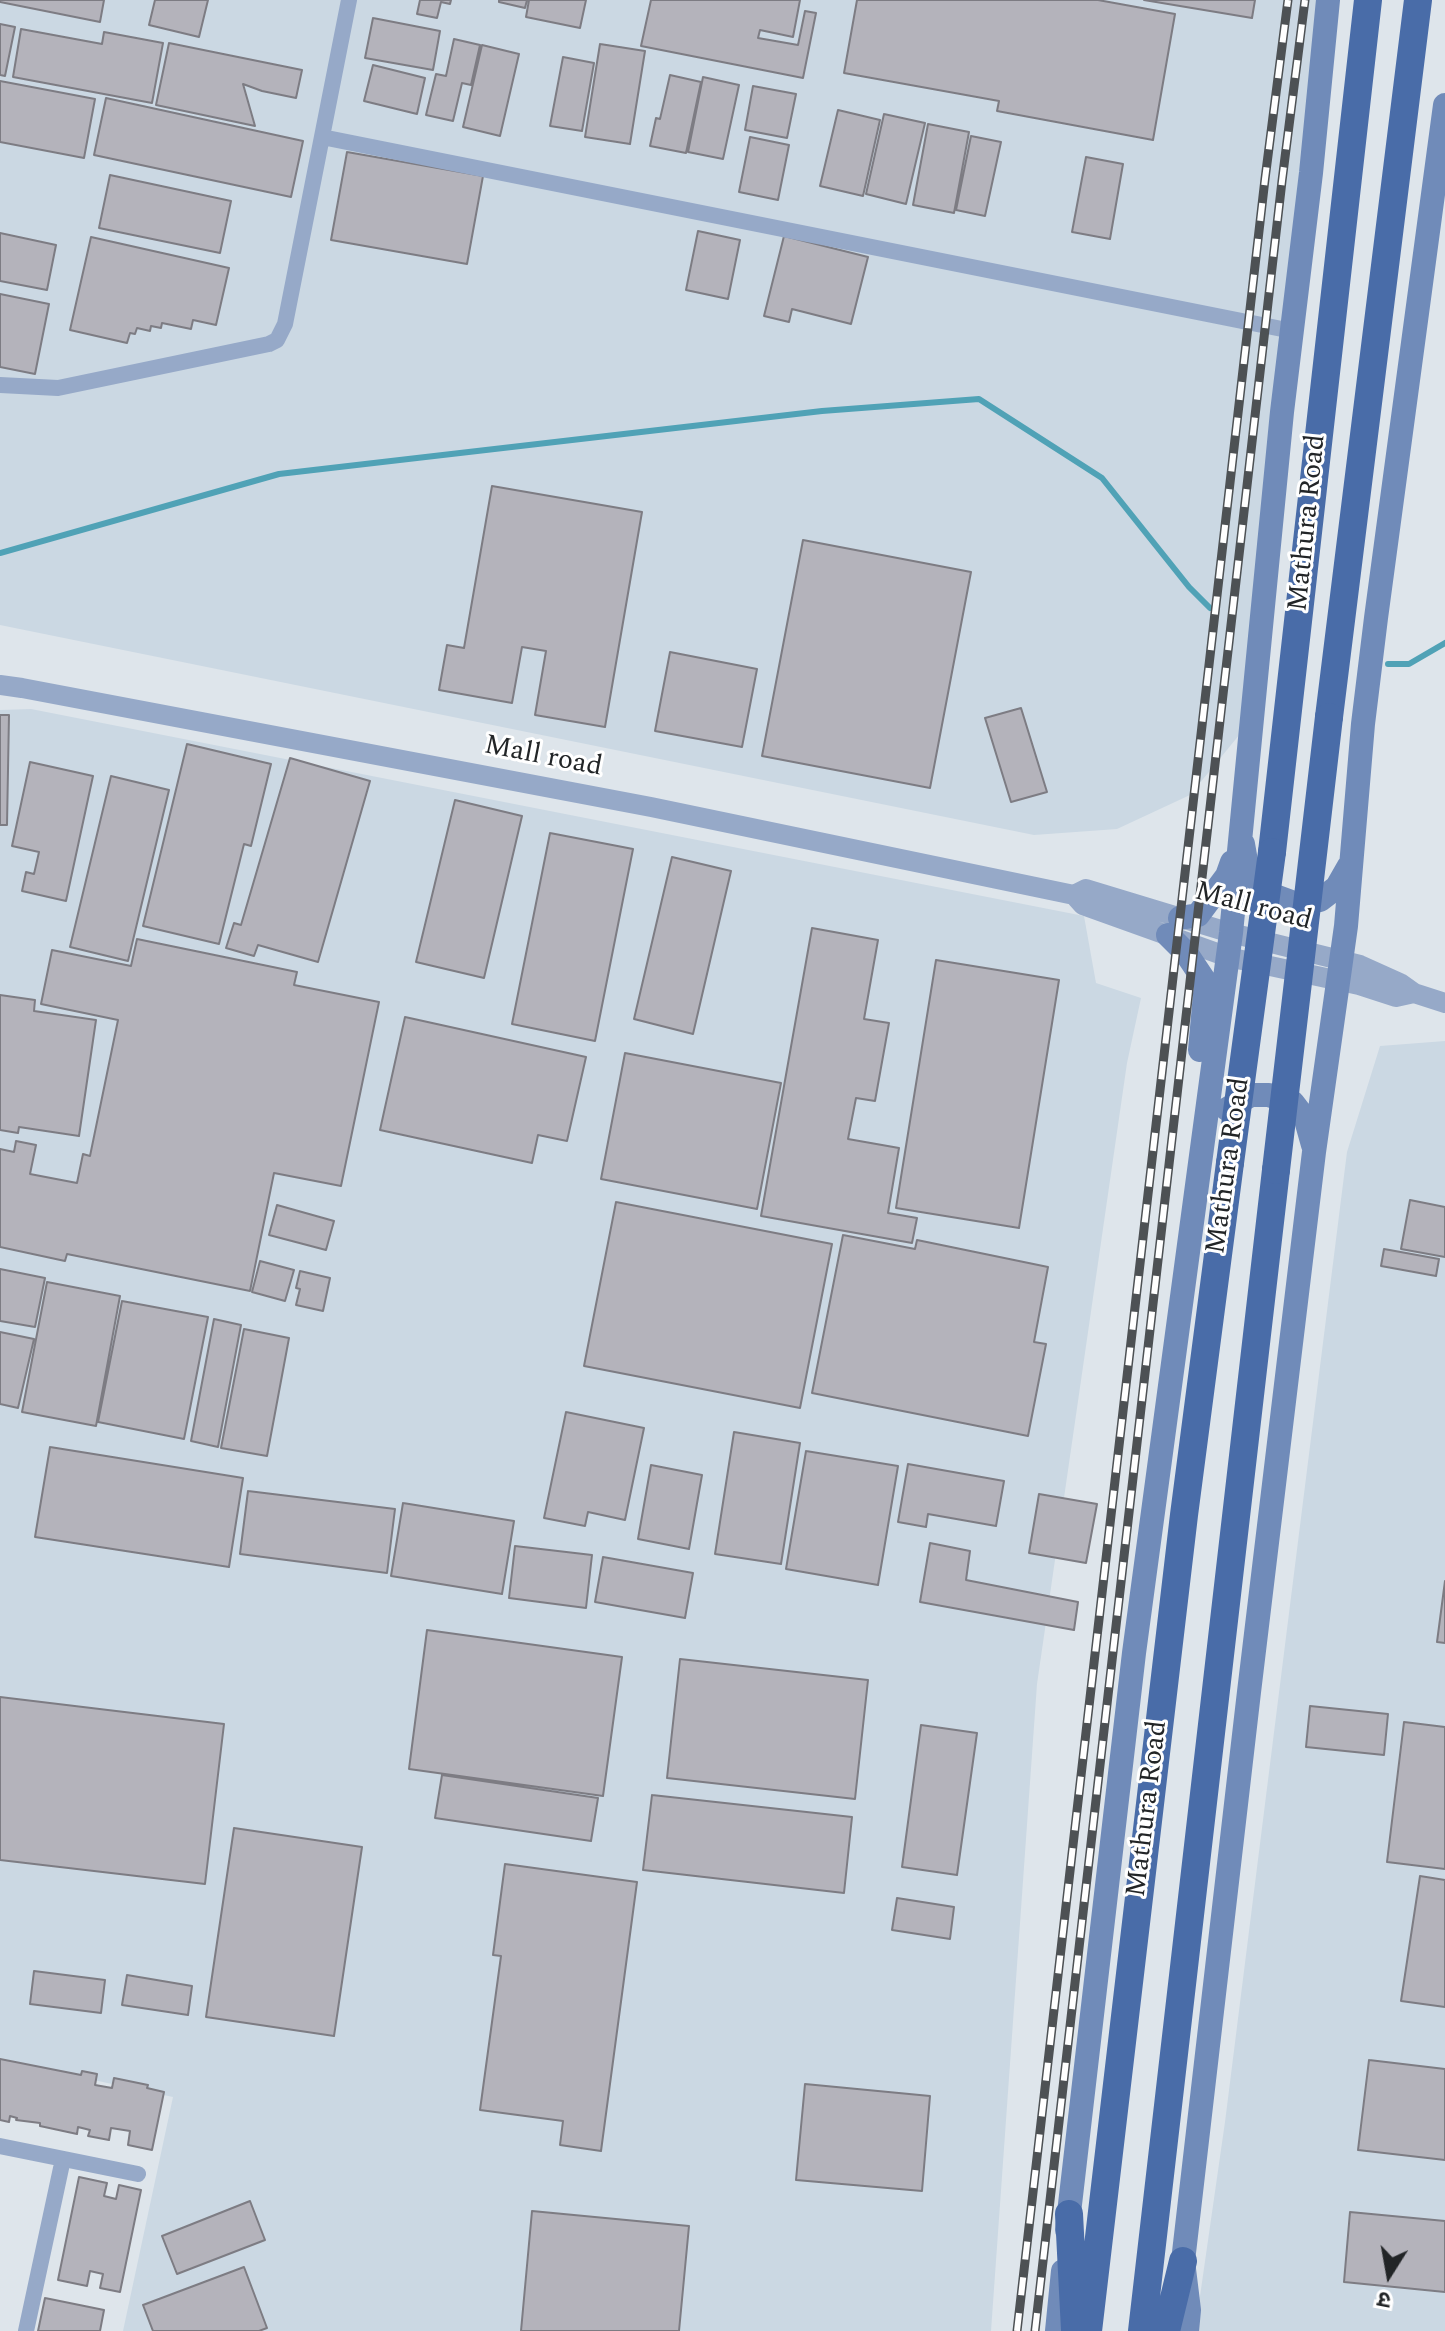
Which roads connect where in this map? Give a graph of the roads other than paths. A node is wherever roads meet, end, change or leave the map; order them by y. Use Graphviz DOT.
graph roads {
  1 [pos="349,0"];
  2 [pos="1328,0"];
  3 [pos="1368,0"];
  4 [pos="1418,0"];
  5 [pos="1445,105"];
  6 [pos="322,137"];
  7 [pos="1292,331"];
  8 [pos="0,385"];
  9 [pos="0,685"];
  10 [pos="1241,833"];
  11 [pos="1352,861"];
  12 [pos="1174,926"];
  13 [pos="1230,945"];
  14 [pos="1344,975"];
  15 [pos="1445,1003"];
  16 [pos="1204,1145"];
  17 [pos="1314,1152"];
  18 [pos="1180,1319"];
  19 [pos="1273,1493"];
  20 [pos="0,2146"];
  21 [pos="63,2159"];
  22 [pos="138,2174"];
  23 [pos="1069,2214"];
  24 [pos="1183,2261"];
  25 [pos="26,2331"];
  26 [pos="1057,2331"];
  27 [pos="1075,2331"];
  28 [pos="1088,2331"];
  29 [pos="1142,2331"];
  30 [pos="1166,2331"];
  31 [pos="1187,2331"];
  1 -- 6 [label="street"];
  2 -- 7 [label="main road"];
  3 -- 28 [label="highway, Mathura Road, bridge"];
  4 -- 29 [label="highway, Mathura Road, bridge"];
  5 -- 11 [label="main road"];
  6 -- 7 [label="street"];
  6 -- 8 [label="street"];
  7 -- 10 [label="main road"];
  9 -- 12 [label="street, Mall road"];
  10 -- 11 [label="main road"];
  10 -- 12 [label="main road"];
  10 -- 13 [label="main road"];
  11 -- 14 [label="main road"];
  12 -- 13 [label="street, Mall road"];
  12 -- 18 [label="main road"];
  13 -- 14 [label="street, Mall road"];
  13 -- 16 [label="main road"];
  14 -- 15 [label="street, Mall road"];
  14 -- 17 [label="main road"];
  14 -- 19 [label="main road"];
  16 -- 17 [label="main road"];
  16 -- 18 [label="main road"];
  17 -- 19 [label="main road"];
  18 -- 23 [label="main road"];
  19 -- 24 [label="main road"];
  20 -- 21 [label="street"];
  21 -- 22 [label="street"];
  21 -- 25 [label="street"];
  23 -- 26 [label="main road"];
  23 -- 27 [label="highway"];
  24 -- 30 [label="highway"];
  24 -- 31 [label="main road"];
}
